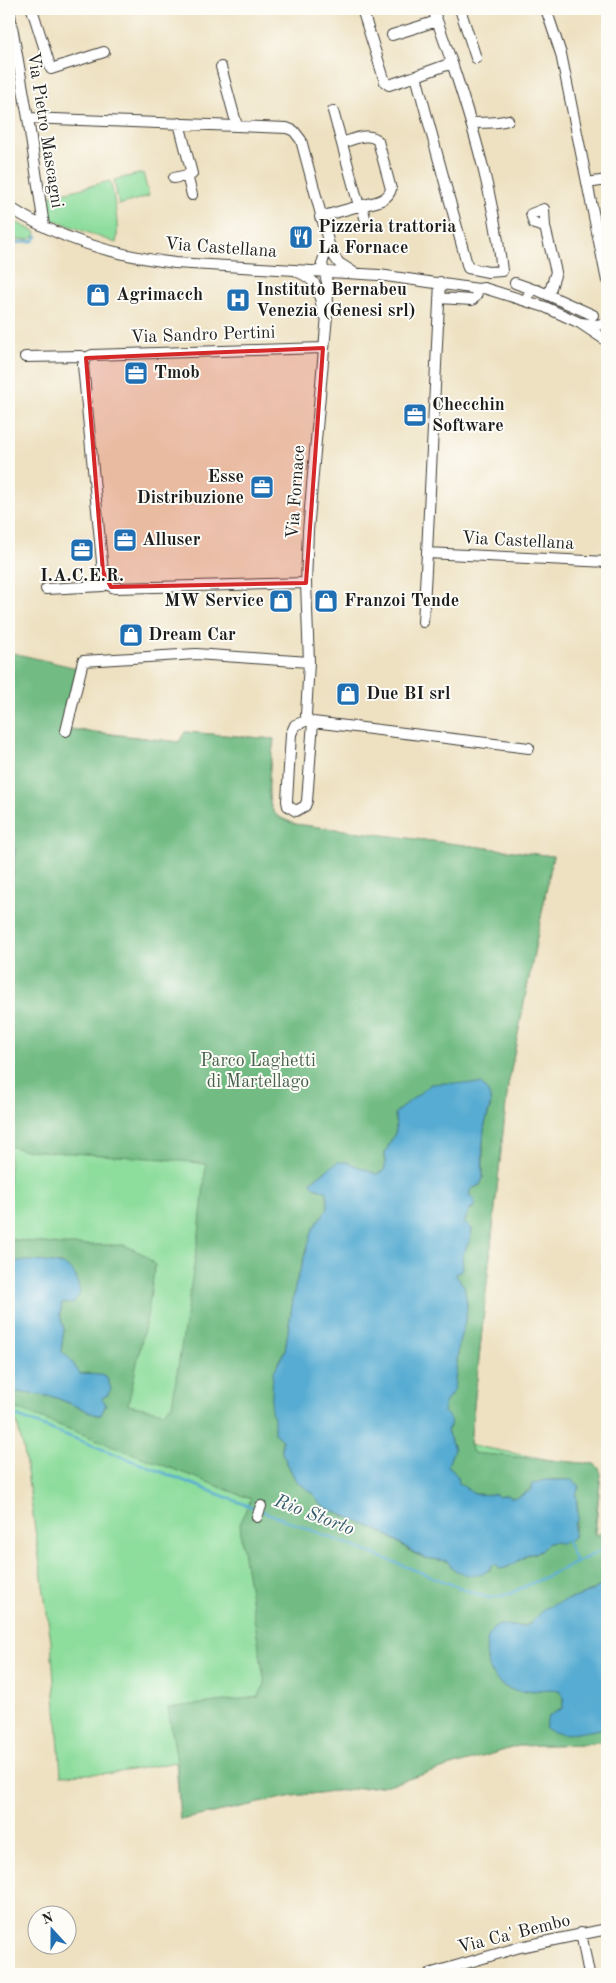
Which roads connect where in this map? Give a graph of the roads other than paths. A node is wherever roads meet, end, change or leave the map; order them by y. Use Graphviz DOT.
graph roads {
  1 [pos="10,9"];
  2 [pos="32,9"];
  3 [pos="362,9"];
  4 [pos="433,9"];
  5 [pos="460,9"];
  6 [pos="546,9"];
  7 [pos="437,21"];
  8 [pos="392,35"];
  9 [pos="104,52"];
  10 [pos="476,58"];
  11 [pos="452,63"];
  12 [pos="14,65"];
  13 [pos="221,67"];
  14 [pos="416,76"];
  15 [pos="333,111"];
  16 [pos="28,118"];
  17 [pos="508,120"];
  18 [pos="179,123"];
  19 [pos="472,123"];
  20 [pos="237,126"];
  21 [pos="342,142"];
  22 [pos="187,175"];
  23 [pos="174,178"];
  24 [pos="607,180"];
  25 [pos="587,183"];
  26 [pos="192,195"];
  27 [pos="361,206"];
  28 [pos="9,207"];
  29 [pos="320,216"];
  30 [pos="365,218"];
  31 [pos="44,226"];
  32 [pos="545,227"];
  33 [pos="327,251"];
  34 [pos="288,269"];
  35 [pos="324,271"];
  36 [pos="488,272"];
  37 [pos="356,273"];
  38 [pos="607,281"];
  39 [pos="440,282"];
  40 [pos="515,283"];
  41 [pos="322,285"];
  42 [pos="481,288"];
  43 [pos="532,289"];
  44 [pos="549,294"];
  45 [pos="439,298"];
  46 [pos="526,300"];
  47 [pos="593,315"];
  48 [pos="580,323"];
  49 [pos="607,323"];
  50 [pos="607,340"];
  51 [pos="323,348"];
  52 [pos="25,357"];
  53 [pos="86,358"];
  54 [pos="427,553"];
  55 [pos="607,562"];
  56 [pos="107,583"];
  57 [pos="306,583"];
  58 [pos="46,589"];
  59 [pos="423,622"];
  60 [pos="309,662"];
  61 [pos="311,721"];
  62 [pos="66,731"];
  63 [pos="529,748"];
  64 [pos="261,1506"];
  65 [pos="258,1517"];
  66 [pos="607,1928"];
  67 [pos="581,1934"];
  68 [pos="429,1974"];
  69 [pos="589,1974"];
  1 -- 12 [label="street, Via Pietro Mascagni"];
  2 -- 9 [label="street, Via Pietro Mascagni"];
  3 -- 14 [label="street"];
  4 -- 7 [label="street"];
  5 -- 10 [label="street"];
  6 -- 25 [label="street"];
  7 -- 8 [label="street"];
  7 -- 11 [label="street"];
  11 -- 14 [label="street"];
  11 -- 19 [label="street"];
  12 -- 16 [label="street, Via Pietro Mascagni"];
  13 -- 20 [label="street"];
  14 -- 36 [label="street"];
  15 -- 21 [label="street"];
  16 -- 18 [label="street"];
  16 -- 31 [label="street, Via Pietro Mascagni"];
  17 -- 19 [label="street"];
  18 -- 20 [label="street"];
  18 -- 22 [label="street"];
  19 -- 36 [label="street"];
  20 -- 29 [label="street"];
  21 -- 27 [label="street"];
  21 -- 27 [label="street"];
  22 -- 23 [label="street"];
  22 -- 26 [label="street"];
  24 -- 25 [label="street"];
  25 -- 38 [label="street"];
  27 -- 29 [label="street"];
  27 -- 30 [label="street"];
  28 -- 31 [label="street, Via Castellana"];
  29 -- 33 [label="street"];
  31 -- 34 [label="street, Via Castellana"];
  32 -- 44 [label="street"];
  33 -- 34 [label="street"];
  33 -- 35 [label="street"];
  33 -- 37 [label="street"];
  34 -- 35 [label="street, Via Castellana"];
  34 -- 41 [label="street"];
  35 -- 37 [label="street, Via Castellana"];
  35 -- 41 [label="street"];
  36 -- 42 [label="street"];
  37 -- 39 [label="street, Via Castellana"];
  37 -- 41 [label="street"];
  39 -- 42 [label="street, Via Castellana"];
  39 -- 45 [label="street"];
  40 -- 43 [label="street"];
  41 -- 51 [label="street, Via Fornace"];
  42 -- 45 [label="street"];
  42 -- 46 [label="street, Via Castellana"];
  43 -- 44 [label="street"];
  43 -- 46 [label="street"];
  44 -- 47 [label="street"];
  45 -- 54 [label="street"];
  46 -- 48 [label="street, Via Castellana"];
  48 -- 49 [label="street, Via Castellana"];
  48 -- 50 [label="street, Via Castellana"];
  51 -- 53 [label="street, Via Sandro Pertini"];
  51 -- 57 [label="street, Via Fornace"];
  52 -- 53 [label="street, Via Sandro Pertini"];
  53 -- 56 [label="street"];
  54 -- 55 [label="street, Via Castellana"];
  54 -- 59 [label="street"];
  56 -- 57 [label="street"];
  56 -- 58 [label="street"];
  57 -- 60 [label="street, Via Fornace"];
  60 -- 61 [label="street, Via Fornace"];
  60 -- 62 [label="street"];
  61 -- 61 [label="street, Via Fornace"];
  61 -- 63 [label="street"];
  64 -- 65 [label="street"];
  66 -- 67 [label="street, Via Ca' Bembo"];
  67 -- 68 [label="street, Via Ca' Bembo"];
  67 -- 69 [label="street"];
}
